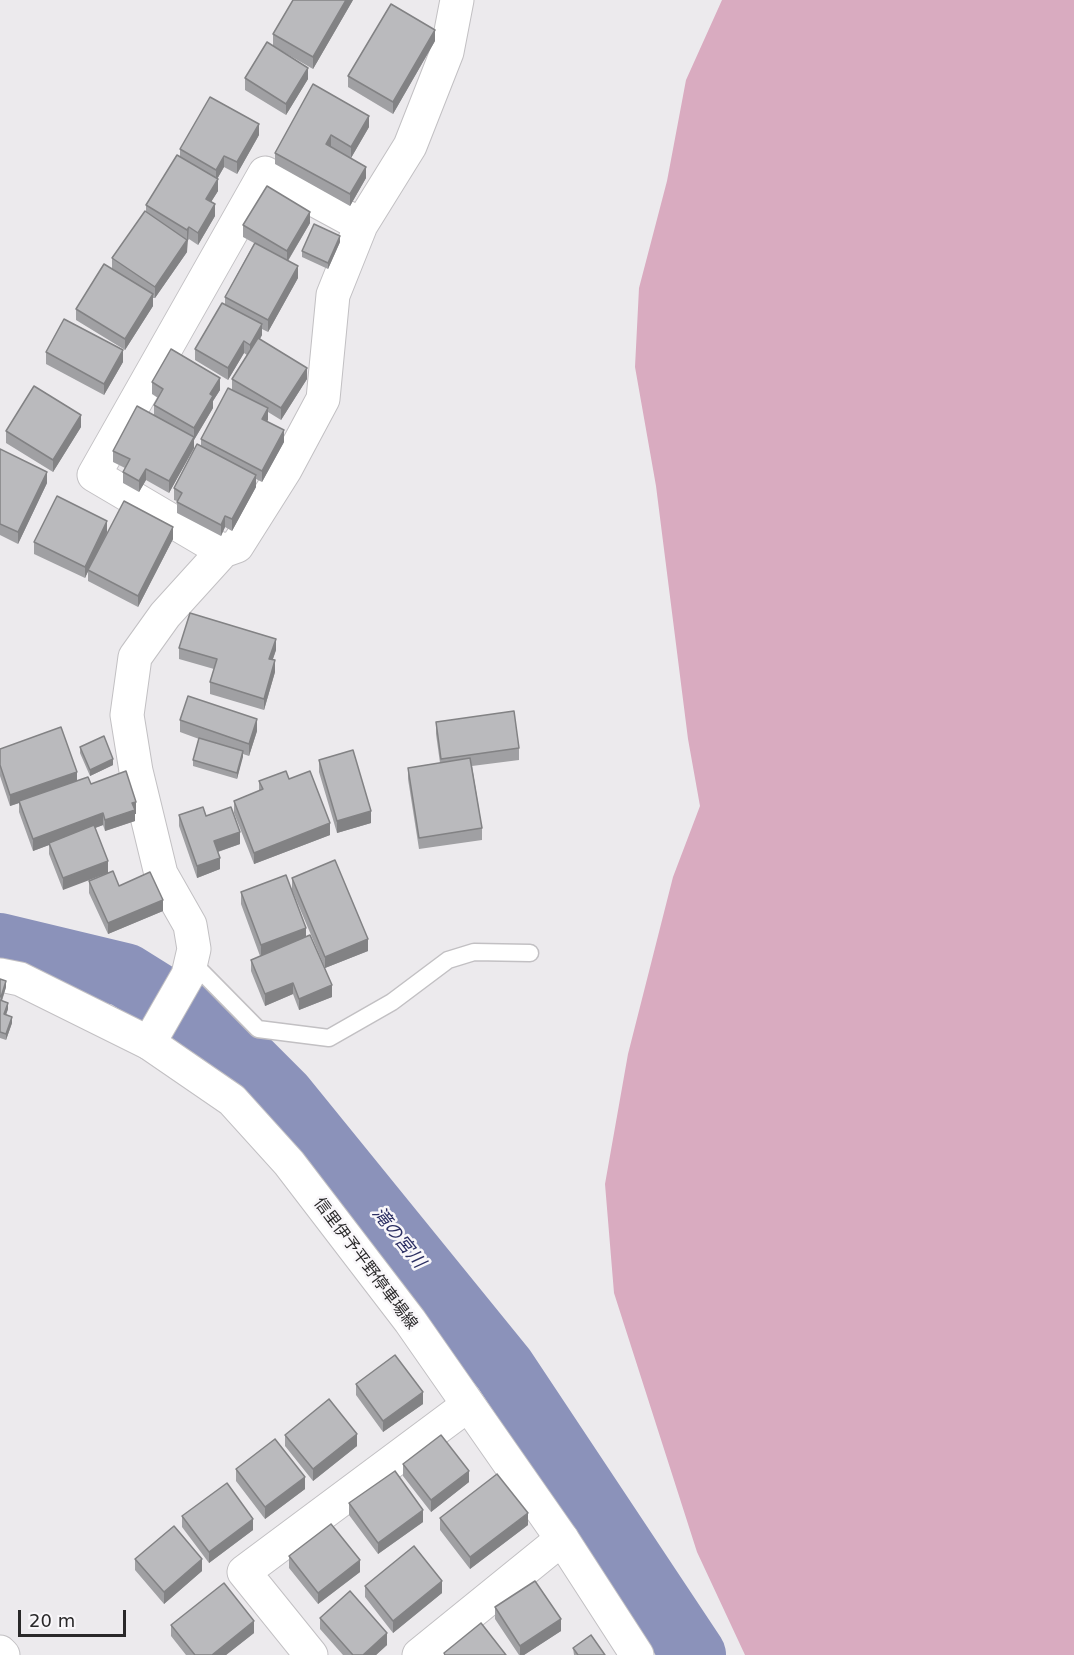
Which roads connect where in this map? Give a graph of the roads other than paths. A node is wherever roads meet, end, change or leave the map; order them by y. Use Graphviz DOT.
graph roads {
  1 [pos="458,0"];
  2 [pos="361,225"];
  3 [pos="223,551"];
  4 [pos="530,953"];
  5 [pos="190,968"];
  6 [pos="0,975"];
  7 [pos="152,1037"];
  8 [pos="468,1405"];
  9 [pos="562,1539"];
  10 [pos="311,1655"];
  11 [pos="419,1655"];
  12 [pos="637,1655"];
  1 -- 2 [label="street"];
  2 -- 3 [label="street"];
  2 -- 3 [label="street"];
  3 -- 5 [label="street"];
  4 -- 5 [label="lane"];
  5 -- 7 [label="street"];
  6 -- 7 [label="street, 信里伊予平野停車場線"];
  7 -- 8 [label="street, 信里伊予平野停車場線"];
  8 -- 9 [label="street, 信里伊予平野停車場線"];
  8 -- 10 [label="street"];
  9 -- 11 [label="street"];
  9 -- 12 [label="street, 信里伊予平野停車場線"];
}
